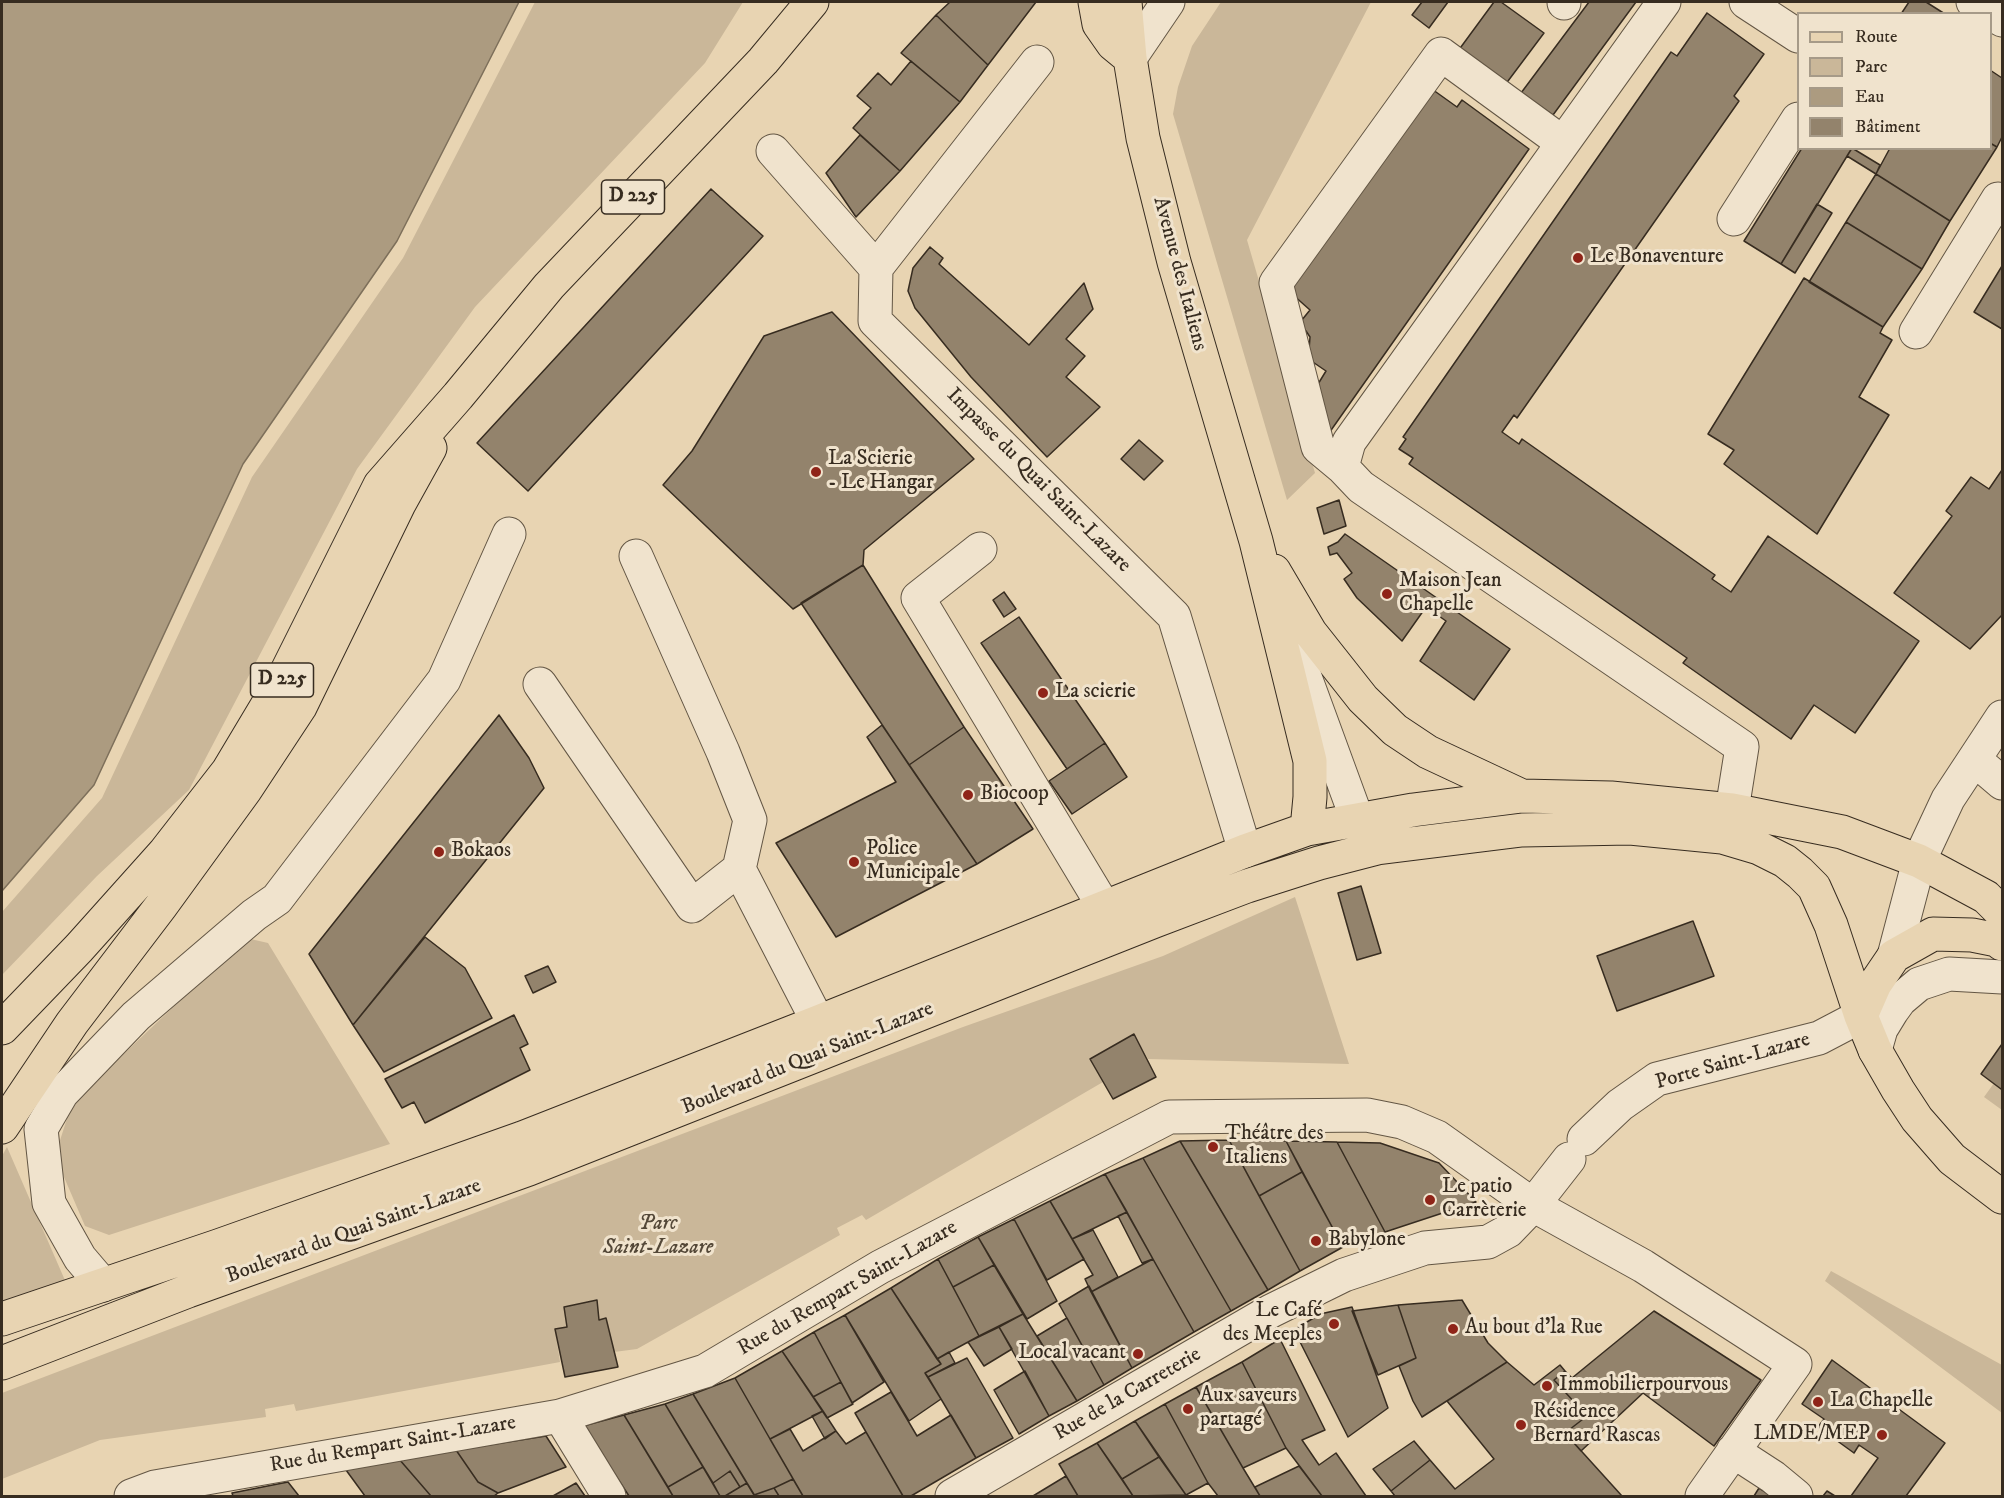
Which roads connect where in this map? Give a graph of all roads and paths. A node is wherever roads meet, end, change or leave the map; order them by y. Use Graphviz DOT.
graph roads {
  1 [pos="812,2"];
  2 [pos="1095,2"];
  3 [pos="1125,2"];
  4 [pos="1168,2"];
  5 [pos="1664,2"];
  6 [pos="1746,2"];
  7 [pos="1973,2"];
  8 [pos="1989,12"];
  9 [pos="1797,35"];
  10 [pos="1130,57"];
  11 [pos="1037,62"];
  12 [pos="1797,121"];
  13 [pos="1563,143"];
  14 [pos="773,151"];
  15 [pos="2001,197"];
  16 [pos="1734,219"];
  17 [pos="876,268"];
  18 [pos="1916,332"];
  19 [pos="458,396"];
  20 [pos="1342,467"];
  21 [pos="509,534"];
  22 [pos="1256,541"];
  23 [pos="980,549"];
  24 [pos="636,556"];
  25 [pos="540,684"];
  26 [pos="2002,717"];
  27 [pos="1975,760"];
  28 [pos="2002,783"];
  29 [pos="1522,796"];
  30 [pos="1732,810"];
  31 [pos="1357,819"];
  32 [pos="1307,829"];
  33 [pos="1377,848"];
  34 [pos="1245,851"];
  35 [pos="1919,861"];
  36 [pos="739,869"];
  37 [pos="1104,907"];
  38 [pos="2002,913"];
  39 [pos="2002,944"];
  40 [pos="79,948"];
  41 [pos="1894,957"];
  42 [pos="2002,977"];
  43 [pos="1861,1016"];
  44 [pos="818,1022"];
  45 [pos="2,1028"];
  46 [pos="2,1050"];
  47 [pos="1875,1050"];
  48 [pos="2,1127"];
  49 [pos="2002,1197"];
  50 [pos="1533,1205"];
  51 [pos="104,1285"];
  52 [pos="2,1319"];
  53 [pos="2,1363"];
  54 [pos="560,1416"];
  55 [pos="1733,1451"];
  56 [pos="131,1497"];
  57 [pos="609,1497"];
  58 [pos="952,1497"];
  59 [pos="1702,1497"];
  60 [pos="1796,1497"];
  1 -- 19 [label="main road, D 225"];
  2 -- 10 [label="main road"];
  3 -- 10 [label="main road, Avenue des Italiens"];
  4 -- 10 [label="street"];
  5 -- 13 [label="street"];
  6 -- 9 [label="street"];
  7 -- 8 [label="street"];
  10 -- 22 [label="main road, Avenue des Italiens"];
  11 -- 17 [label="street"];
  12 -- 16 [label="street"];
  13 -- 20 [label="street"];
  13 -- 20 [label="street"];
  14 -- 17 [label="street"];
  15 -- 18 [label="street"];
  17 -- 34 [label="street, Impasse du Quai Saint-Lazare"];
  19 -- 40 [label="main road, D 225"];
  19 -- 48 [label="main road"];
  20 -- 30 [label="street"];
  21 -- 51 [label="street"];
  22 -- 29 [label="main road, Avenue des Italiens"];
  22 -- 31 [label="street"];
  22 -- 32 [label="main road, Avenue des Italiens"];
  23 -- 37 [label="street"];
  24 -- 36 [label="street"];
  25 -- 36 [label="street"];
  26 -- 27 [label="street"];
  27 -- 28 [label="street"];
  27 -- 35 [label="street"];
  29 -- 30 [label="main road"];
  29 -- 31 [label="main road, Boulevard du Quai Saint-Lazare"];
  30 -- 35 [label="main road"];
  31 -- 32 [label="main road, Boulevard du Quai Saint-Lazare"];
  31 -- 33 [label="street"];
  32 -- 34 [label="main road, Boulevard du Quai Saint-Lazare"];
  33 -- 43 [label="main road, Boulevard du Quai Saint-Lazare"];
  33 -- 53 [label="main road, Boulevard du Quai Saint-Lazare"];
  34 -- 37 [label="main road, Boulevard du Quai Saint-Lazare"];
  35 -- 38 [label="main road"];
  35 -- 41 [label="street"];
  36 -- 44 [label="street"];
  37 -- 44 [label="main road, Boulevard du Quai Saint-Lazare"];
  39 -- 41 [label="main road"];
  40 -- 45 [label="main road"];
  40 -- 46 [label="main road"];
  41 -- 43 [label="main road"];
  42 -- 47 [label="street"];
  43 -- 47 [label="main road, Boulevard du Quai Saint-Lazare"];
  43 -- 50 [label="street, Porte Saint-Lazare"];
  44 -- 51 [label="main road, Boulevard du Quai Saint-Lazare"];
  47 -- 49 [label="main road, Boulevard du Quai Saint-Lazare"];
  50 -- 54 [label="street, Rue du Rempart Saint-Lazare"];
  50 -- 55 [label="street"];
  50 -- 58 [label="street, Rue de la Carreterie"];
  51 -- 52 [label="main road, Boulevard du Quai Saint-Lazare"];
  54 -- 56 [label="street, Rue du Rempart Saint-Lazare"];
  54 -- 57 [label="street"];
  55 -- 59 [label="street"];
  55 -- 60 [label="street"];
}
